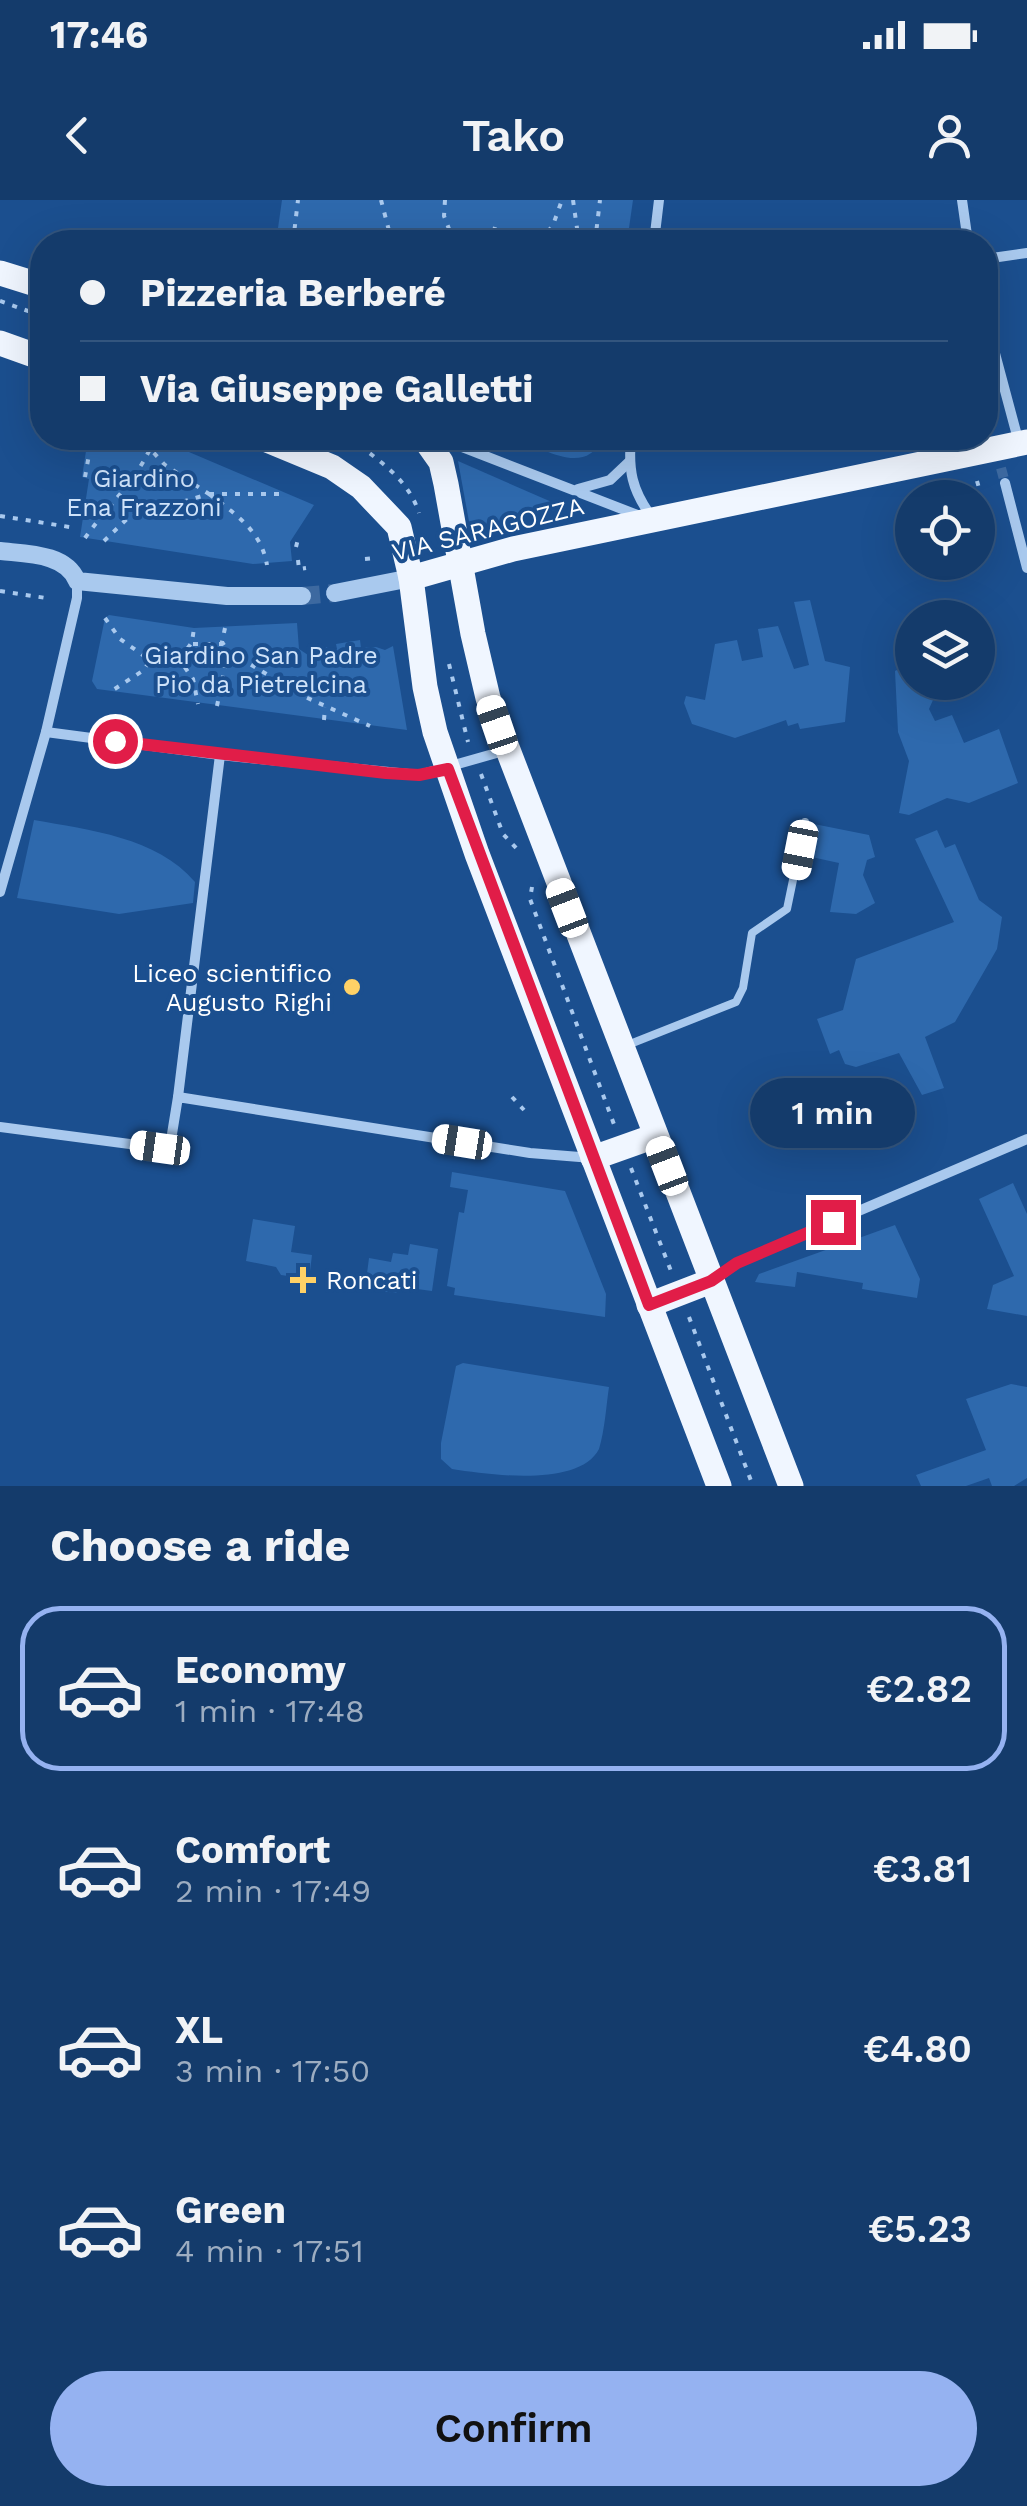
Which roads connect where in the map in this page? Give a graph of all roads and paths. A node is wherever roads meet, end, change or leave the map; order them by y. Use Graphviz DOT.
graph roads {
  1 [pos="298,200"];
  2 [pos="381,200"];
  3 [pos="445,200"];
  4 [pos="562,200"];
  5 [pos="573,200"];
  6 [pos="600,200"];
  7 [pos="659,200"];
  8 [pos="962,200"];
  9 [pos="495,227"];
  10 [pos="294,230"];
  11 [pos="389,230"];
  12 [pos="449,230"];
  13 [pos="494,230"];
  14 [pos="549,230"];
  15 [pos="577,230"];
  16 [pos="596,230"];
  17 [pos="655,230"];
  18 [pos="966,230"];
  19 [pos="1027,254"];
  20 [pos="998,258"];
  21 [pos="0,273"];
  22 [pos="30,282"];
  23 [pos="0,301"];
  24 [pos="30,312"];
  25 [pos="0,343"];
  26 [pos="30,354"];
  27 [pos="998,384"];
  28 [pos="90,450"];
  29 [pos="291,450"];
  30 [pos="364,450"];
  31 [pos="432,450"];
  32 [pos="470,450"];
  33 [pos="630,450"];
  34 [pos="149,451"];
  35 [pos="1011,451"];
  36 [pos="629,462"];
  37 [pos="86,478"];
  38 [pos="1005,483"];
  39 [pos="572,489"];
  40 [pos="209,494"];
  41 [pos="284,494"];
  42 [pos="418,508"];
  43 [pos="0,516"];
  44 [pos="655,521"];
  45 [pos="76,528"];
  46 [pos="298,535"];
  47 [pos="85,538"];
  48 [pos="104,541"];
  49 [pos="296,547"];
  50 [pos="0,550"];
  51 [pos="376,558"];
  52 [pos="366,559"];
  53 [pos="298,560"];
  54 [pos="461,564"];
  55 [pos="267,565"];
  56 [pos="306,568"];
  57 [pos="1027,568"];
  58 [pos="411,578"];
  59 [pos="77,581"];
  60 [pos="0,591"];
  61 [pos="335,593"];
  62 [pos="302,596"];
  63 [pos="46,598"];
  64 [pos="104,618"];
  65 [pos="194,628"];
  66 [pos="225,628"];
  67 [pos="191,644"];
  68 [pos="222,644"];
  69 [pos="447,648"];
  70 [pos="228,651"];
  71 [pos="179,659"];
  72 [pos="150,660"];
  73 [pos="110,692"];
  74 [pos="198,704"];
  75 [pos="217,706"];
  76 [pos="325,707"];
  77 [pos="324,720"];
  78 [pos="370,726"];
  79 [pos="46,732"];
  80 [pos="470,746"];
  81 [pos="507,750"];
  82 [pos="220,755"];
  83 [pos="448,769"];
  84 [pos="488,793"];
  85 [pos="805,822"];
  86 [pos="523,864"];
  87 [pos="528,876"];
  88 [pos="0,892"];
  89 [pos="621,1048"];
  90 [pos="178,1097"];
  91 [pos="512,1097"];
  92 [pos="524,1110"];
  93 [pos="0,1127"];
  94 [pos="617,1132"];
  95 [pos="655,1136"];
  96 [pos="1027,1139"];
  97 [pos="592,1158"];
  98 [pos="628,1158"];
  99 [pos="711,1281"];
  100 [pos="676,1284"];
  101 [pos="649,1305"];
  102 [pos="686,1310"];
  103 [pos="718,1486"];
  104 [pos="753,1486"];
  105 [pos="791,1486"];
  1 -- 10 [label="path"];
  2 -- 11 [label="path"];
  3 -- 12 [label="path"];
  4 -- 14 [label="path"];
  5 -- 15 [label="path"];
  6 -- 16 [label="path"];
  7 -- 17 [label="street"];
  8 -- 18 [label="street"];
  9 -- 13 [label="path"];
  19 -- 20 [label="street"];
  21 -- 22 [label="main road"];
  23 -- 24 [label="path"];
  25 -- 26 [label="main road"];
  27 -- 35 [label="street"];
  28 -- 37 [label="path"];
  29 -- 58 [label="main road"];
  30 -- 42 [label="path"];
  31 -- 54 [label="main road"];
  32 -- 39 [label="street, VIA SARAGOZZA"];
  33 -- 36 [label="street"];
  34 -- 40 [label="path"];
  34 -- 47 [label="path"];
  35 -- 44 [label="main road, VIA SARAGOZZA"];
  36 -- 39 [label="street"];
  36 -- 44 [label="street"];
  38 -- 57 [label="street"];
  39 -- 44 [label="street, VIA SARAGOZZA"];
  40 -- 41 [label="path"];
  40 -- 48 [label="path"];
  40 -- 55 [label="path"];
  43 -- 45 [label="path"];
  44 -- 54 [label="main road, VIA SARAGOZZA"];
  46 -- 49 [label="path"];
  50 -- 59 [label="street"];
  51 -- 52 [label="path"];
  53 -- 56 [label="path"];
  54 -- 58 [label="main road, VIA SARAGOZZA"];
  54 -- 81 [label="main road"];
  58 -- 61 [label="street, VIA SARAGOZZA"];
  58 -- 83 [label="main road"];
  59 -- 62 [label="street"];
  59 -- 79 [label="street"];
  60 -- 63 [label="path"];
  64 -- 72 [label="path"];
  65 -- 67 [label="path"];
  66 -- 68 [label="path"];
  67 -- 68 [label="path"];
  67 -- 71 [label="path"];
  68 -- 70 [label="path"];
  69 -- 80 [label="path"];
  70 -- 75 [label="path"];
  70 -- 76 [label="path"];
  71 -- 72 [label="path"];
  71 -- 74 [label="path"];
  72 -- 73 [label="path"];
  76 -- 77 [label="path"];
  76 -- 78 [label="path"];
  79 -- 82 [label="street"];
  79 -- 88 [label="street"];
  81 -- 83 [label="street"];
  81 -- 89 [label="main road"];
  82 -- 83 [label="street"];
  82 -- 90 [label="street"];
  83 -- 97 [label="main road"];
  84 -- 86 [label="path"];
  85 -- 89 [label="lane"];
  87 -- 94 [label="path"];
  89 -- 95 [label="main road"];
  90 -- 93 [label="street"];
  90 -- 97 [label="street"];
  91 -- 92 [label="path"];
  95 -- 97 [label="main road"];
  95 -- 99 [label="main road"];
  96 -- 99 [label="street"];
  97 -- 101 [label="main road"];
  98 -- 100 [label="path"];
  99 -- 101 [label="main road"];
  99 -- 105 [label="main road"];
  101 -- 103 [label="main road"];
  102 -- 104 [label="path"];
}
